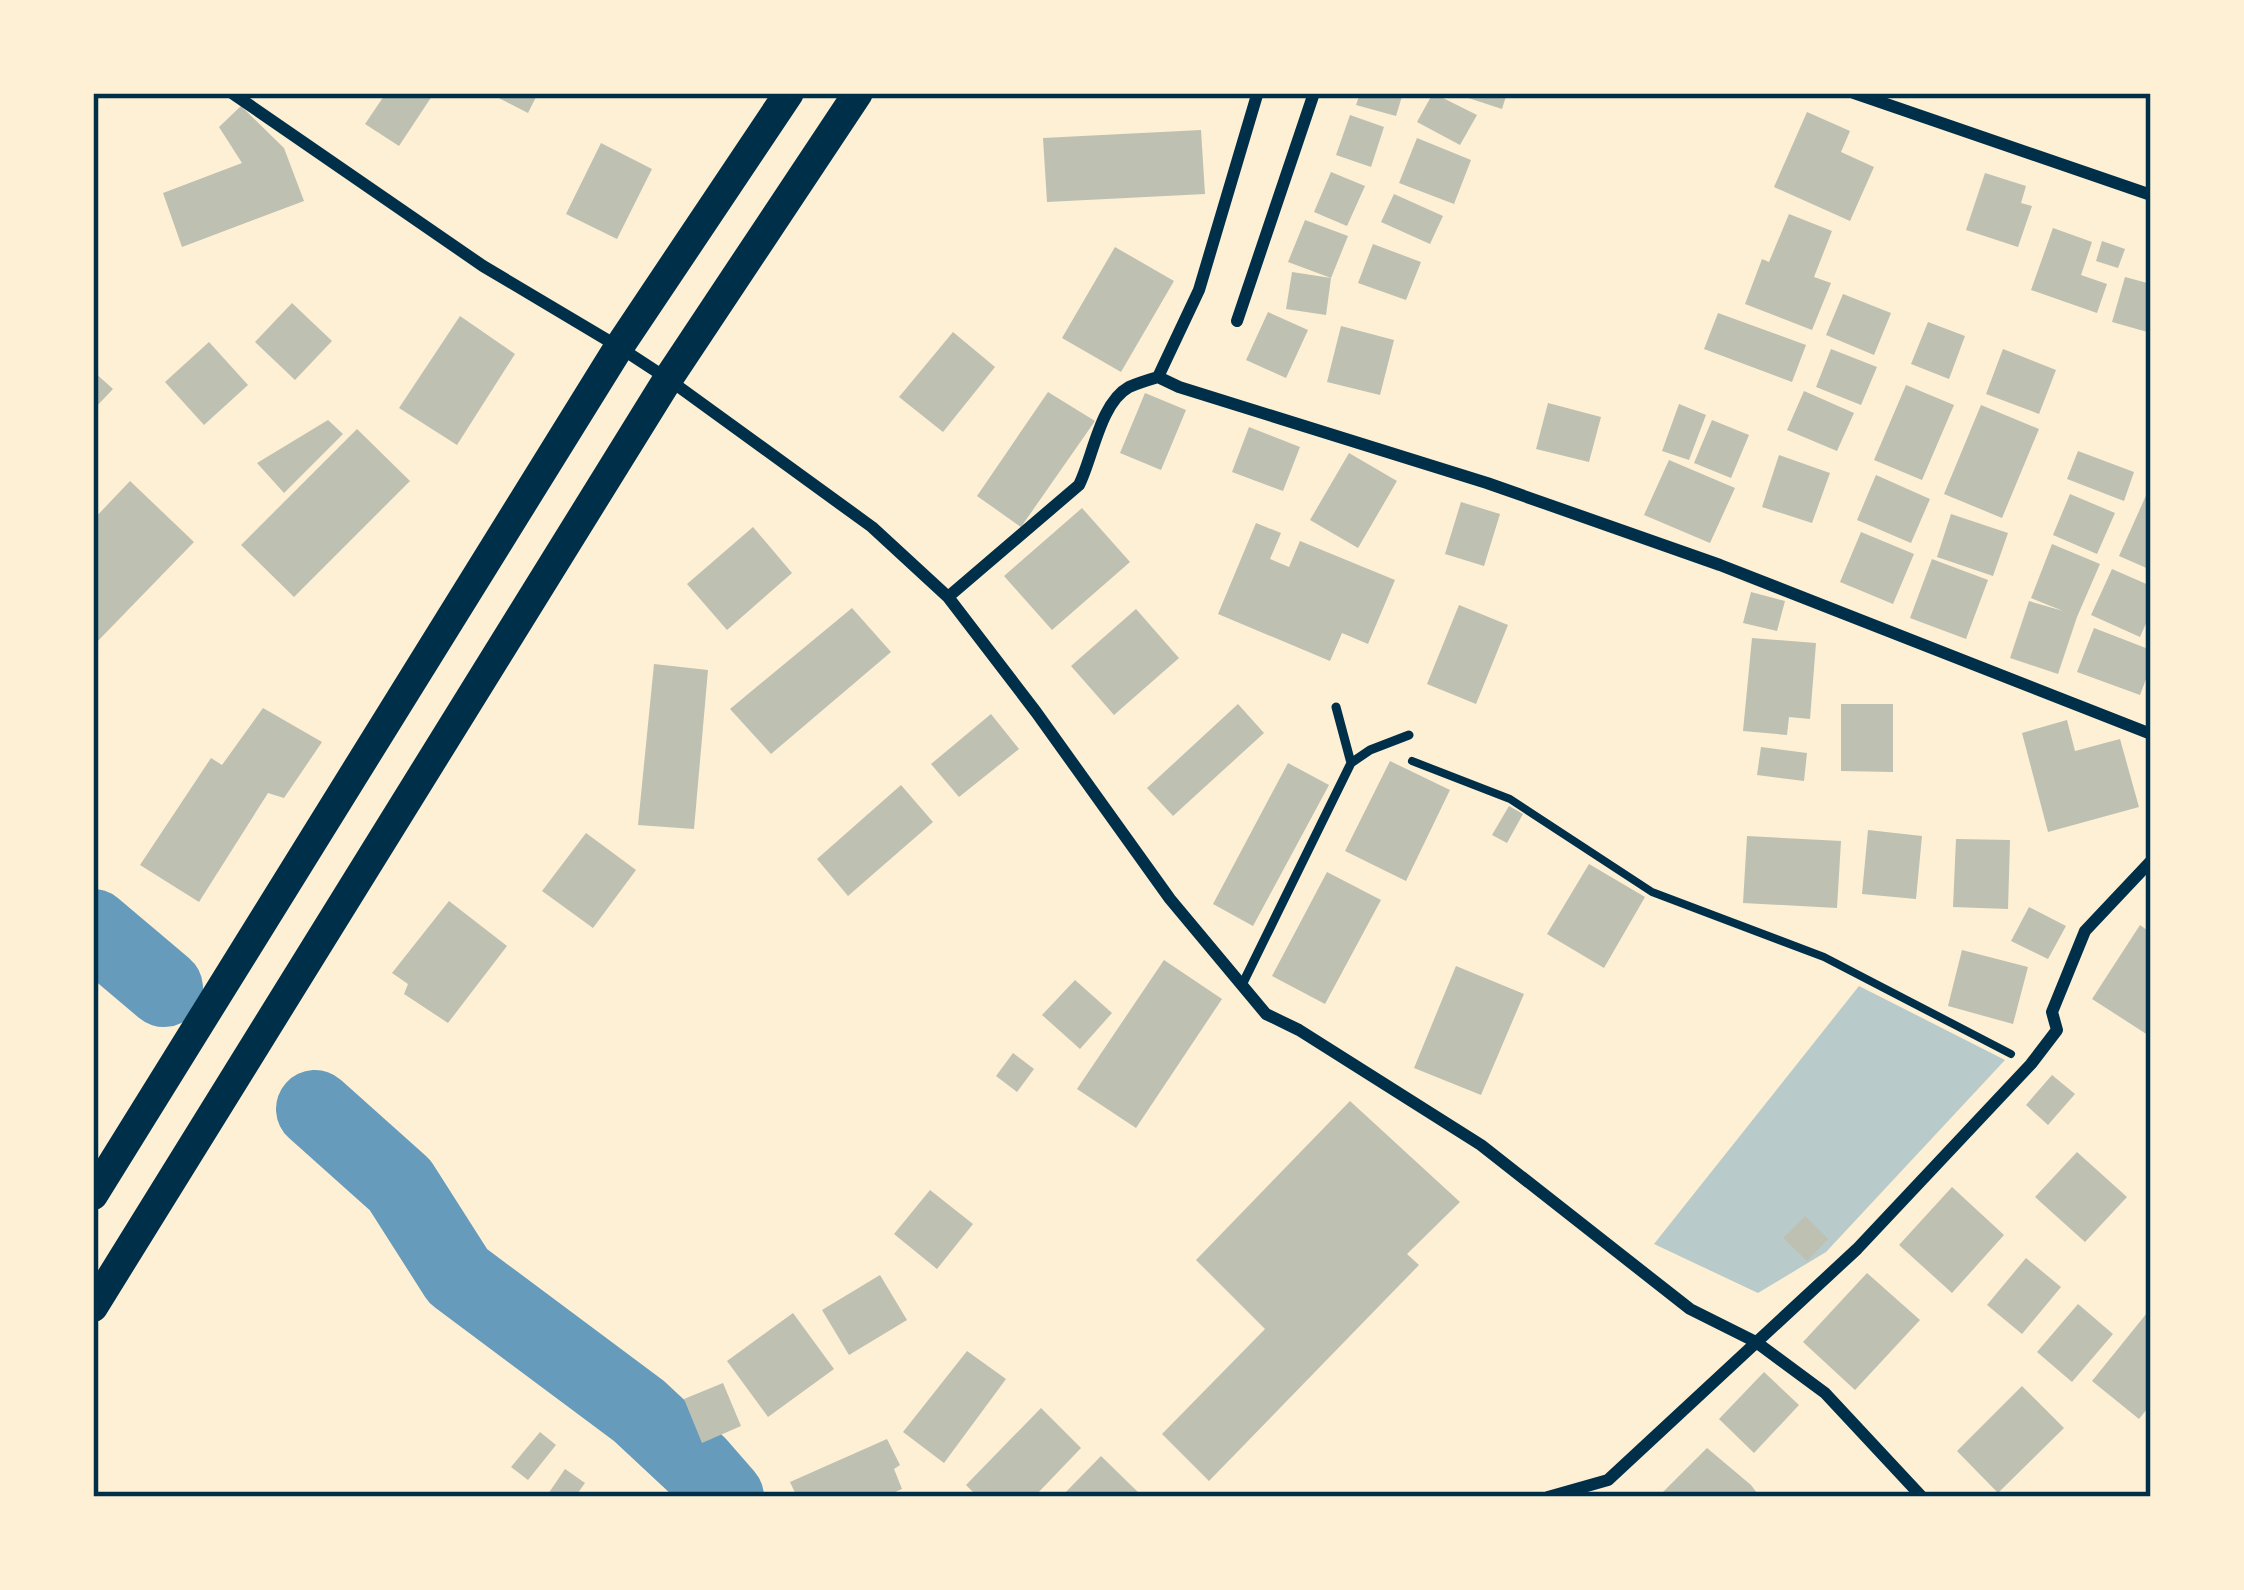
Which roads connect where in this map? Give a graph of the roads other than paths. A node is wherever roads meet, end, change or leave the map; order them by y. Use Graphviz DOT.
graph roads {
  1 [pos="232,93"];
  2 [pos="789,93"];
  3 [pos="858,93"];
  4 [pos="1314,93"];
  5 [pos="1854,93"];
  6 [pos="1258,95"];
  7 [pos="2151,195"];
  8 [pos="1237,321"];
  9 [pos="619,346"];
  10 [pos="1158,377"];
  11 [pos="668,380"];
  12 [pos="948,597"];
  13 [pos="1336,706"];
  14 [pos="2151,734"];
  15 [pos="1409,735"];
  16 [pos="1351,763"];
  17 [pos="2151,861"];
  18 [pos="1242,985"];
  19 [pos="93,1195"];
  20 [pos="93,1307"];
  21 [pos="1756,1342"];
  22 [pos="1548,1497"];
  23 [pos="1922,1497"];
  1 -- 9 [label="street"];
  2 -- 9 [label="highway"];
  3 -- 11 [label="highway"];
  4 -- 8 [label="street"];
  5 -- 7 [label="street"];
  6 -- 10 [label="street"];
  9 -- 11 [label="street"];
  9 -- 19 [label="highway"];
  10 -- 12 [label="street"];
  10 -- 14 [label="street"];
  11 -- 12 [label="street"];
  11 -- 20 [label="highway"];
  12 -- 18 [label="street"];
  13 -- 16 [label="lane"];
  15 -- 16 [label="lane"];
  16 -- 18 [label="lane"];
  17 -- 21 [label="street"];
  18 -- 21 [label="street"];
  21 -- 22 [label="street"];
  21 -- 23 [label="street"];
}
